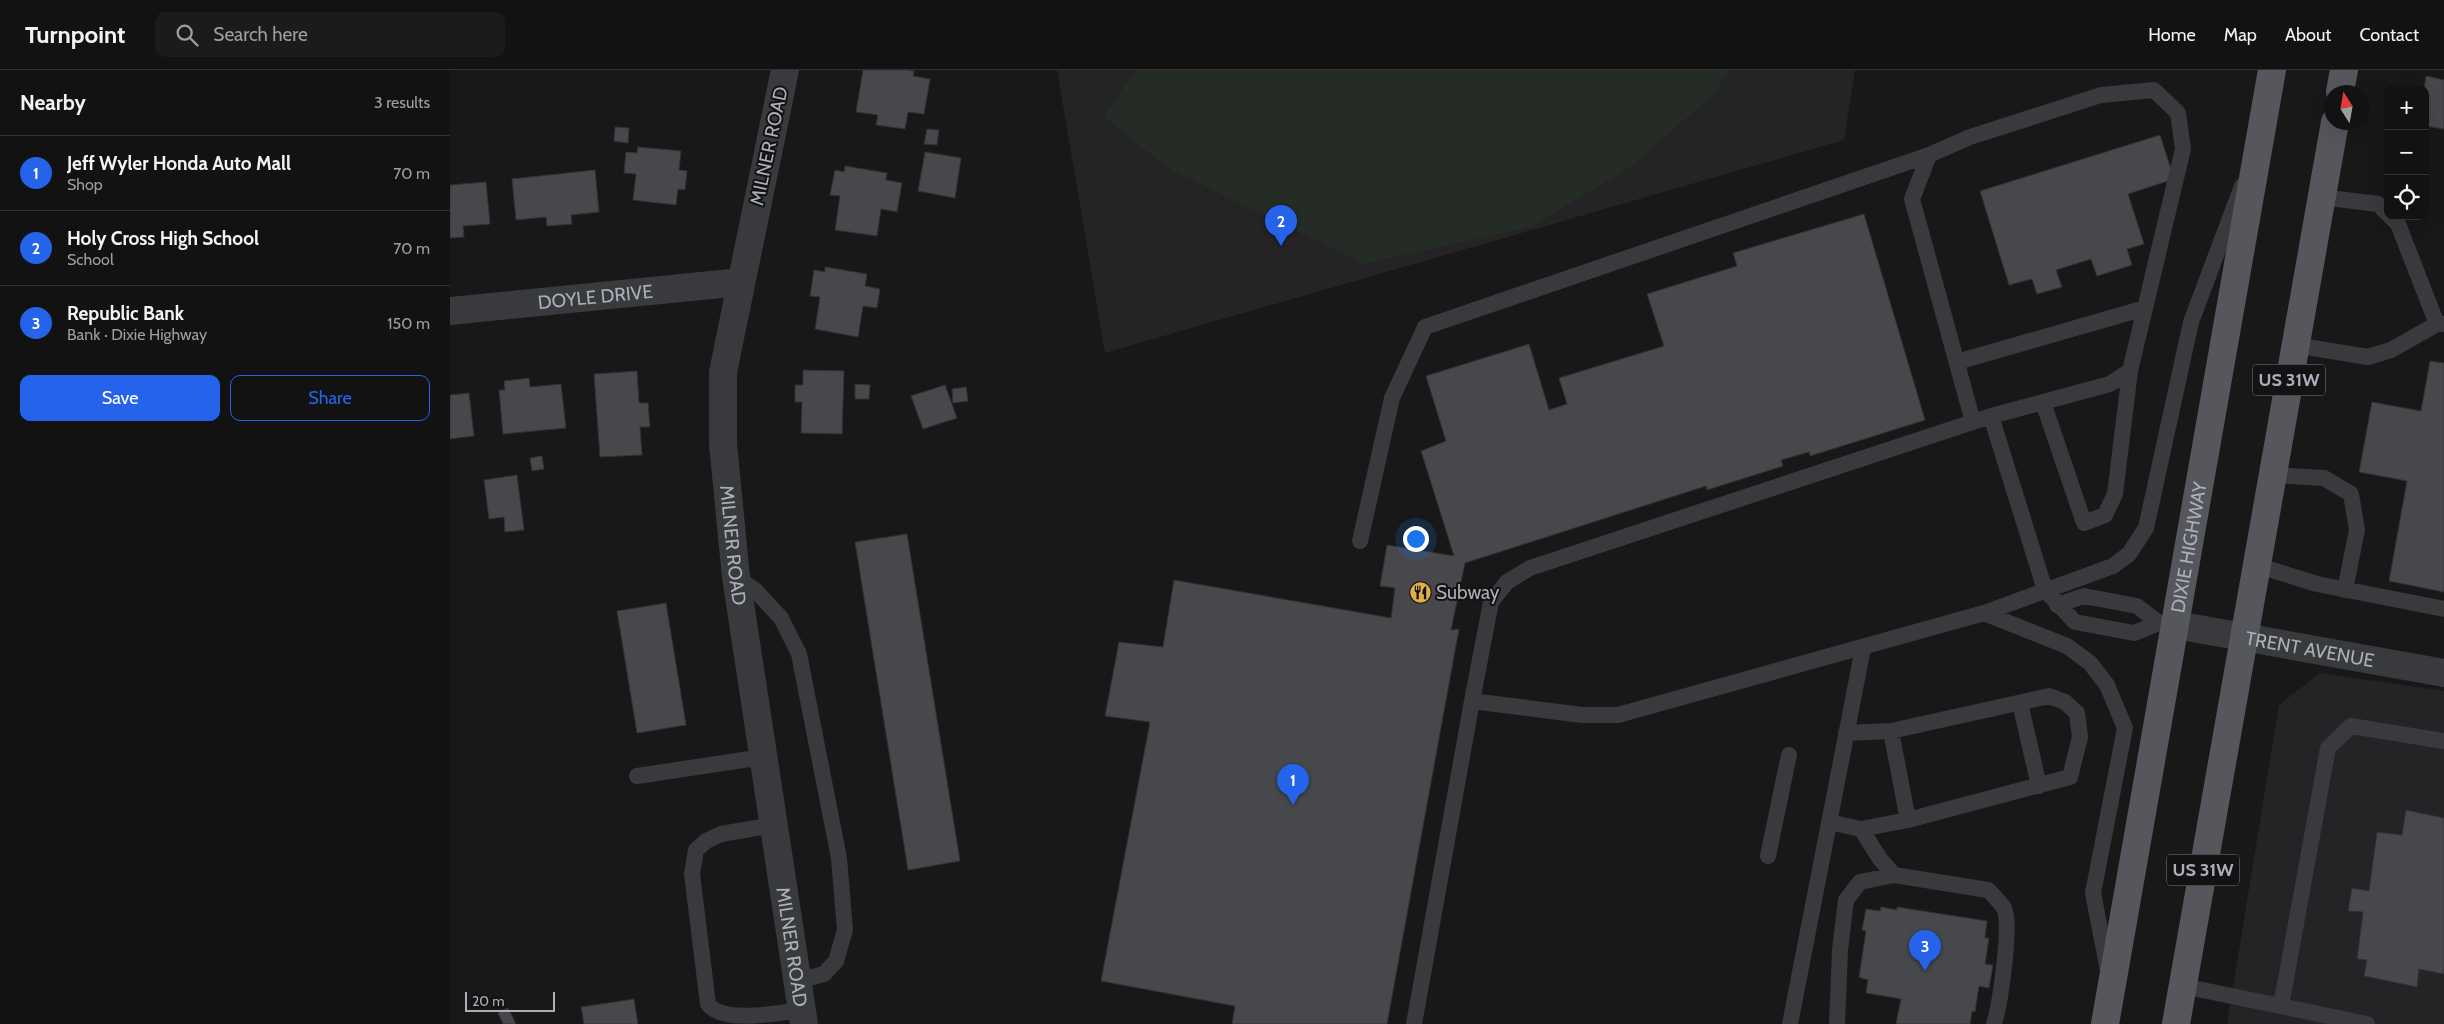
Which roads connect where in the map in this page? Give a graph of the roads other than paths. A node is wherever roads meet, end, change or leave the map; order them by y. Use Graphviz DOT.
graph roads {
  1 [pos="785,70"];
  2 [pos="2272,70"];
  3 [pos="2344,70"];
  4 [pos="2341,85"];
  5 [pos="2334,130"];
  6 [pos="2261,133"];
  7 [pos="1929,155"];
  8 [pos="2321,197"];
  9 [pos="2384,210"];
  10 [pos="2394,220"];
  11 [pos="741,282"];
  12 [pos="2145,308"];
  13 [pos="450,312"];
  14 [pos="2441,324"];
  15 [pos="2295,345"];
  16 [pos="1957,362"];
  17 [pos="2130,370"];
  18 [pos="2043,402"];
  19 [pos="1991,416"];
  20 [pos="1973,422"];
  21 [pos="2272,475"];
  22 [pos="1360,541"];
  23 [pos="2256,566"];
  24 [pos="736,577"];
  25 [pos="2044,590"];
  26 [pos="2345,590"];
  27 [pos="2057,605"];
  28 [pos="2444,609"];
  29 [pos="1984,613"];
  30 [pos="2168,624"];
  31 [pos="2243,637"];
  32 [pos="1863,648"];
  33 [pos="2444,673"];
  34 [pos="1472,701"];
  35 [pos="2020,703"];
  36 [pos="1891,731"];
  37 [pos="1846,733"];
  38 [pos="2444,741"];
  39 [pos="1789,755"];
  40 [pos="763,757"];
  41 [pos="637,776"];
  42 [pos="2039,786"];
  43 [pos="1908,820"];
  44 [pos="1829,822"];
  45 [pos="774,824"];
  46 [pos="1861,828"];
  47 [pos="1768,856"];
  48 [pos="1894,875"];
  49 [pos="798,981"];
  50 [pos="2183,986"];
  51 [pos="2112,990"];
  52 [pos="2281,1006"];
  53 [pos="803,1017"];
  54 [pos="1414,1024"];
  55 [pos="1790,1024"];
  56 [pos="1837,1024"];
  57 [pos="1994,1024"];
  58 [pos="2105,1024"];
  59 [pos="2176,1024"];
  60 [pos="2368,1024"];
  1 -- 11 [label="street, MILNER ROAD"];
  2 -- 6 [label="main road, DIXIE HIGHWAY"];
  3 -- 4 [label="main road"];
  5 -- 8 [label="main road, US 31W"];
  6 -- 25 [label="lane"];
  6 -- 30 [label="main road, DIXIE HIGHWAY"];
  7 -- 12 [label="lane"];
  7 -- 16 [label="lane"];
  7 -- 22 [label="lane"];
  8 -- 9 [label="lane"];
  8 -- 15 [label="main road, US 31W"];
  10 -- 14 [label="lane"];
  11 -- 13 [label="street, DOYLE DRIVE"];
  11 -- 24 [label="street, MILNER ROAD"];
  12 -- 16 [label="lane"];
  12 -- 17 [label="lane"];
  14 -- 15 [label="lane"];
  15 -- 21 [label="main road, US 31W"];
  16 -- 20 [label="lane"];
  17 -- 18 [label="lane"];
  17 -- 18 [label="lane"];
  18 -- 19 [label="lane"];
  19 -- 20 [label="lane"];
  19 -- 25 [label="lane"];
  20 -- 34 [label="lane"];
  21 -- 23 [label="main road, US 31W"];
  21 -- 26 [label="lane"];
  23 -- 26 [label="lane"];
  23 -- 31 [label="main road, US 31W"];
  24 -- 40 [label="street, MILNER ROAD"];
  24 -- 49 [label="lane"];
  25 -- 27 [label="lane"];
  25 -- 29 [label="lane"];
  26 -- 28 [label="lane"];
  27 -- 30 [label="lane"];
  27 -- 30 [label="lane"];
  29 -- 32 [label="lane"];
  29 -- 51 [label="lane"];
  30 -- 31 [label="street, TRENT AVENUE"];
  30 -- 51 [label="main road, DIXIE HIGHWAY"];
  31 -- 33 [label="street, TRENT AVENUE"];
  31 -- 50 [label="main road, US 31W"];
  32 -- 34 [label="lane"];
  32 -- 37 [label="lane"];
  34 -- 54 [label="lane"];
  35 -- 36 [label="lane"];
  35 -- 42 [label="lane"];
  35 -- 42 [label="lane"];
  36 -- 37 [label="lane"];
  36 -- 43 [label="lane"];
  37 -- 44 [label="lane"];
  38 -- 52 [label="lane"];
  39 -- 47 [label="lane"];
  40 -- 41 [label="lane"];
  40 -- 45 [label="street, MILNER ROAD"];
  42 -- 43 [label="lane"];
  43 -- 46 [label="lane"];
  44 -- 46 [label="lane"];
  44 -- 55 [label="lane"];
  45 -- 49 [label="street, MILNER ROAD"];
  45 -- 53 [label="lane"];
  46 -- 48 [label="lane"];
  48 -- 56 [label="lane"];
  48 -- 57 [label="lane"];
  49 -- 53 [label="street, MILNER ROAD"];
  50 -- 52 [label="lane"];
  50 -- 59 [label="main road, US 31W"];
  51 -- 58 [label="main road, DIXIE HIGHWAY"];
  52 -- 60 [label="lane"];
}
